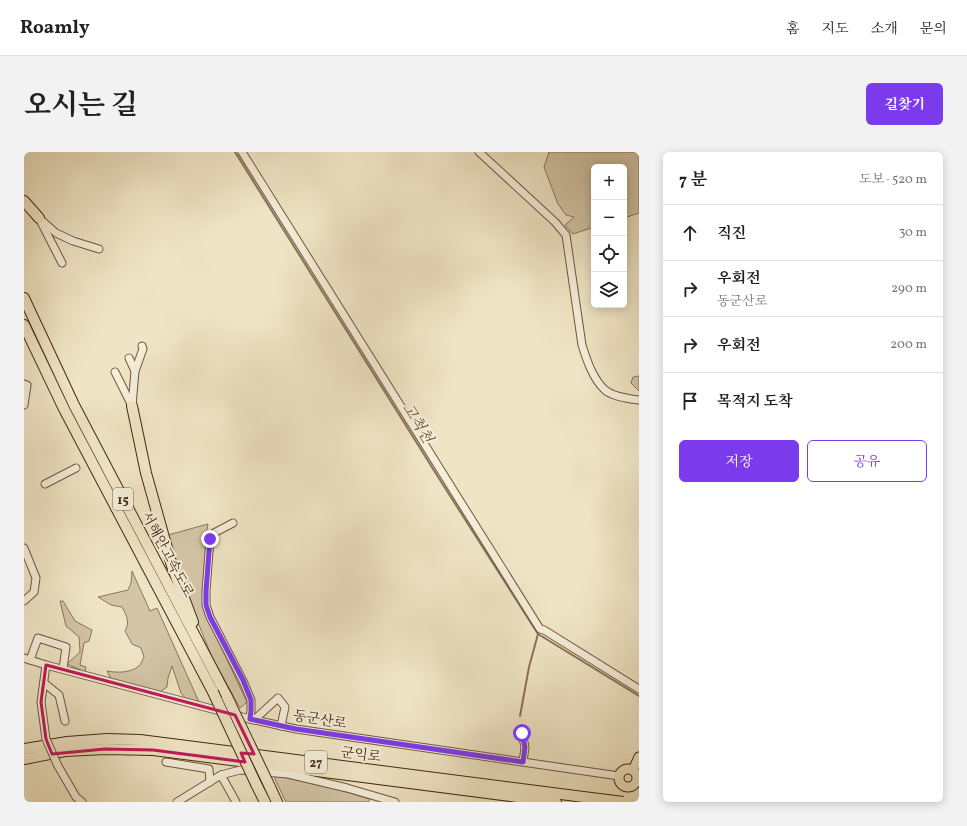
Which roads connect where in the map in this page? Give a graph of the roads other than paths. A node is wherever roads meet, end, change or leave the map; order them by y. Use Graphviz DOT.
graph roads {
  1 [pos="242,152"];
  2 [pos="479,152"];
  3 [pos="24,201"];
  4 [pos="39,218"];
  5 [pos="73,241"];
  6 [pos="99,249"];
  7 [pos="82,251"];
  8 [pos="62,264"];
  9 [pos="24,298"];
  10 [pos="24,325"];
  11 [pos="142,346"];
  12 [pos="129,358"];
  13 [pos="135,371"];
  14 [pos="115,372"];
  15 [pos="24,384"];
  16 [pos="639,400"];
  17 [pos="24,406"];
  18 [pos="132,406"];
  19 [pos="76,468"];
  20 [pos="45,484"];
  21 [pos="233,523"];
  22 [pos="24,548"];
  23 [pos="24,601"];
  24 [pos="27,659"];
  25 [pos="46,665"];
  26 [pos="63,669"];
  27 [pos="212,670"];
  28 [pos="44,684"];
  29 [pos="639,689"];
  30 [pos="252,719"];
  31 [pos="65,721"];
  32 [pos="281,726"];
  33 [pos="522,733"];
  34 [pos="24,749"];
  35 [pos="639,757"];
  36 [pos="24,759"];
  37 [pos="166,762"];
  38 [pos="523,762"];
  39 [pos="633,770"];
  40 [pos="221,775"];
  41 [pos="619,776"];
  42 [pos="638,780"];
  43 [pos="210,782"];
  44 [pos="623,786"];
  45 [pos="82,802"];
  46 [pos="177,802"];
  47 [pos="236,802"];
  48 [pos="264,802"];
  49 [pos="277,802"];
  50 [pos="395,802"];
  51 [pos="556,802"];
  52 [pos="619,802"];
  53 [pos="623,802"];
  1 -- 29 [label="street"];
  2 -- 16 [label="street"];
  3 -- 4 [label="highway"];
  4 -- 5 [label="street"];
  4 -- 8 [label="street"];
  5 -- 6 [label="street"];
  5 -- 7 [label="street"];
  9 -- 27 [label="highway, 서해안고속도로 / 15"];
  10 -- 48 [label="highway, 서해안고속도로 / 15, bridge"];
  11 -- 13 [label="street"];
  12 -- 13 [label="street"];
  13 -- 18 [label="street"];
  14 -- 18 [label="street"];
  15 -- 17 [label="street"];
  18 -- 27 [label="highway"];
  19 -- 20 [label="street"];
  21 -- 30 [label="street"];
  22 -- 23 [label="street"];
  24 -- 25 [label="street, 동군산로"];
  24 -- 26 [label="street"];
  25 -- 26 [label="street, 동군산로"];
  25 -- 28 [label="street"];
  26 -- 30 [label="street, 동군산로"];
  27 -- 49 [label="highway, 서해안고속도로 / 15, bridge"];
  28 -- 31 [label="street"];
  28 -- 45 [label="street, bridge"];
  30 -- 32 [label="street, 동군산로"];
  30 -- 32 [label="street"];
  32 -- 38 [label="street, 동군산로"];
  33 -- 38 [label="street"];
  34 -- 53 [label="highway, 군익로 / 27, bridge"];
  35 -- 39 [label="main road"];
  36 -- 51 [label="highway, 군익로 / 27"];
  37 -- 43 [label="street"];
  38 -- 41 [label="street, 동군산로"];
  39 -- 41 [label="main road"];
  39 -- 42 [label="main road"];
  40 -- 43 [label="street"];
  40 -- 47 [label="street"];
  40 -- 50 [label="street"];
  41 -- 44 [label="main road"];
  42 -- 44 [label="main road"];
  43 -- 46 [label="street"];
  44 -- 52 [label="main road"];
}
